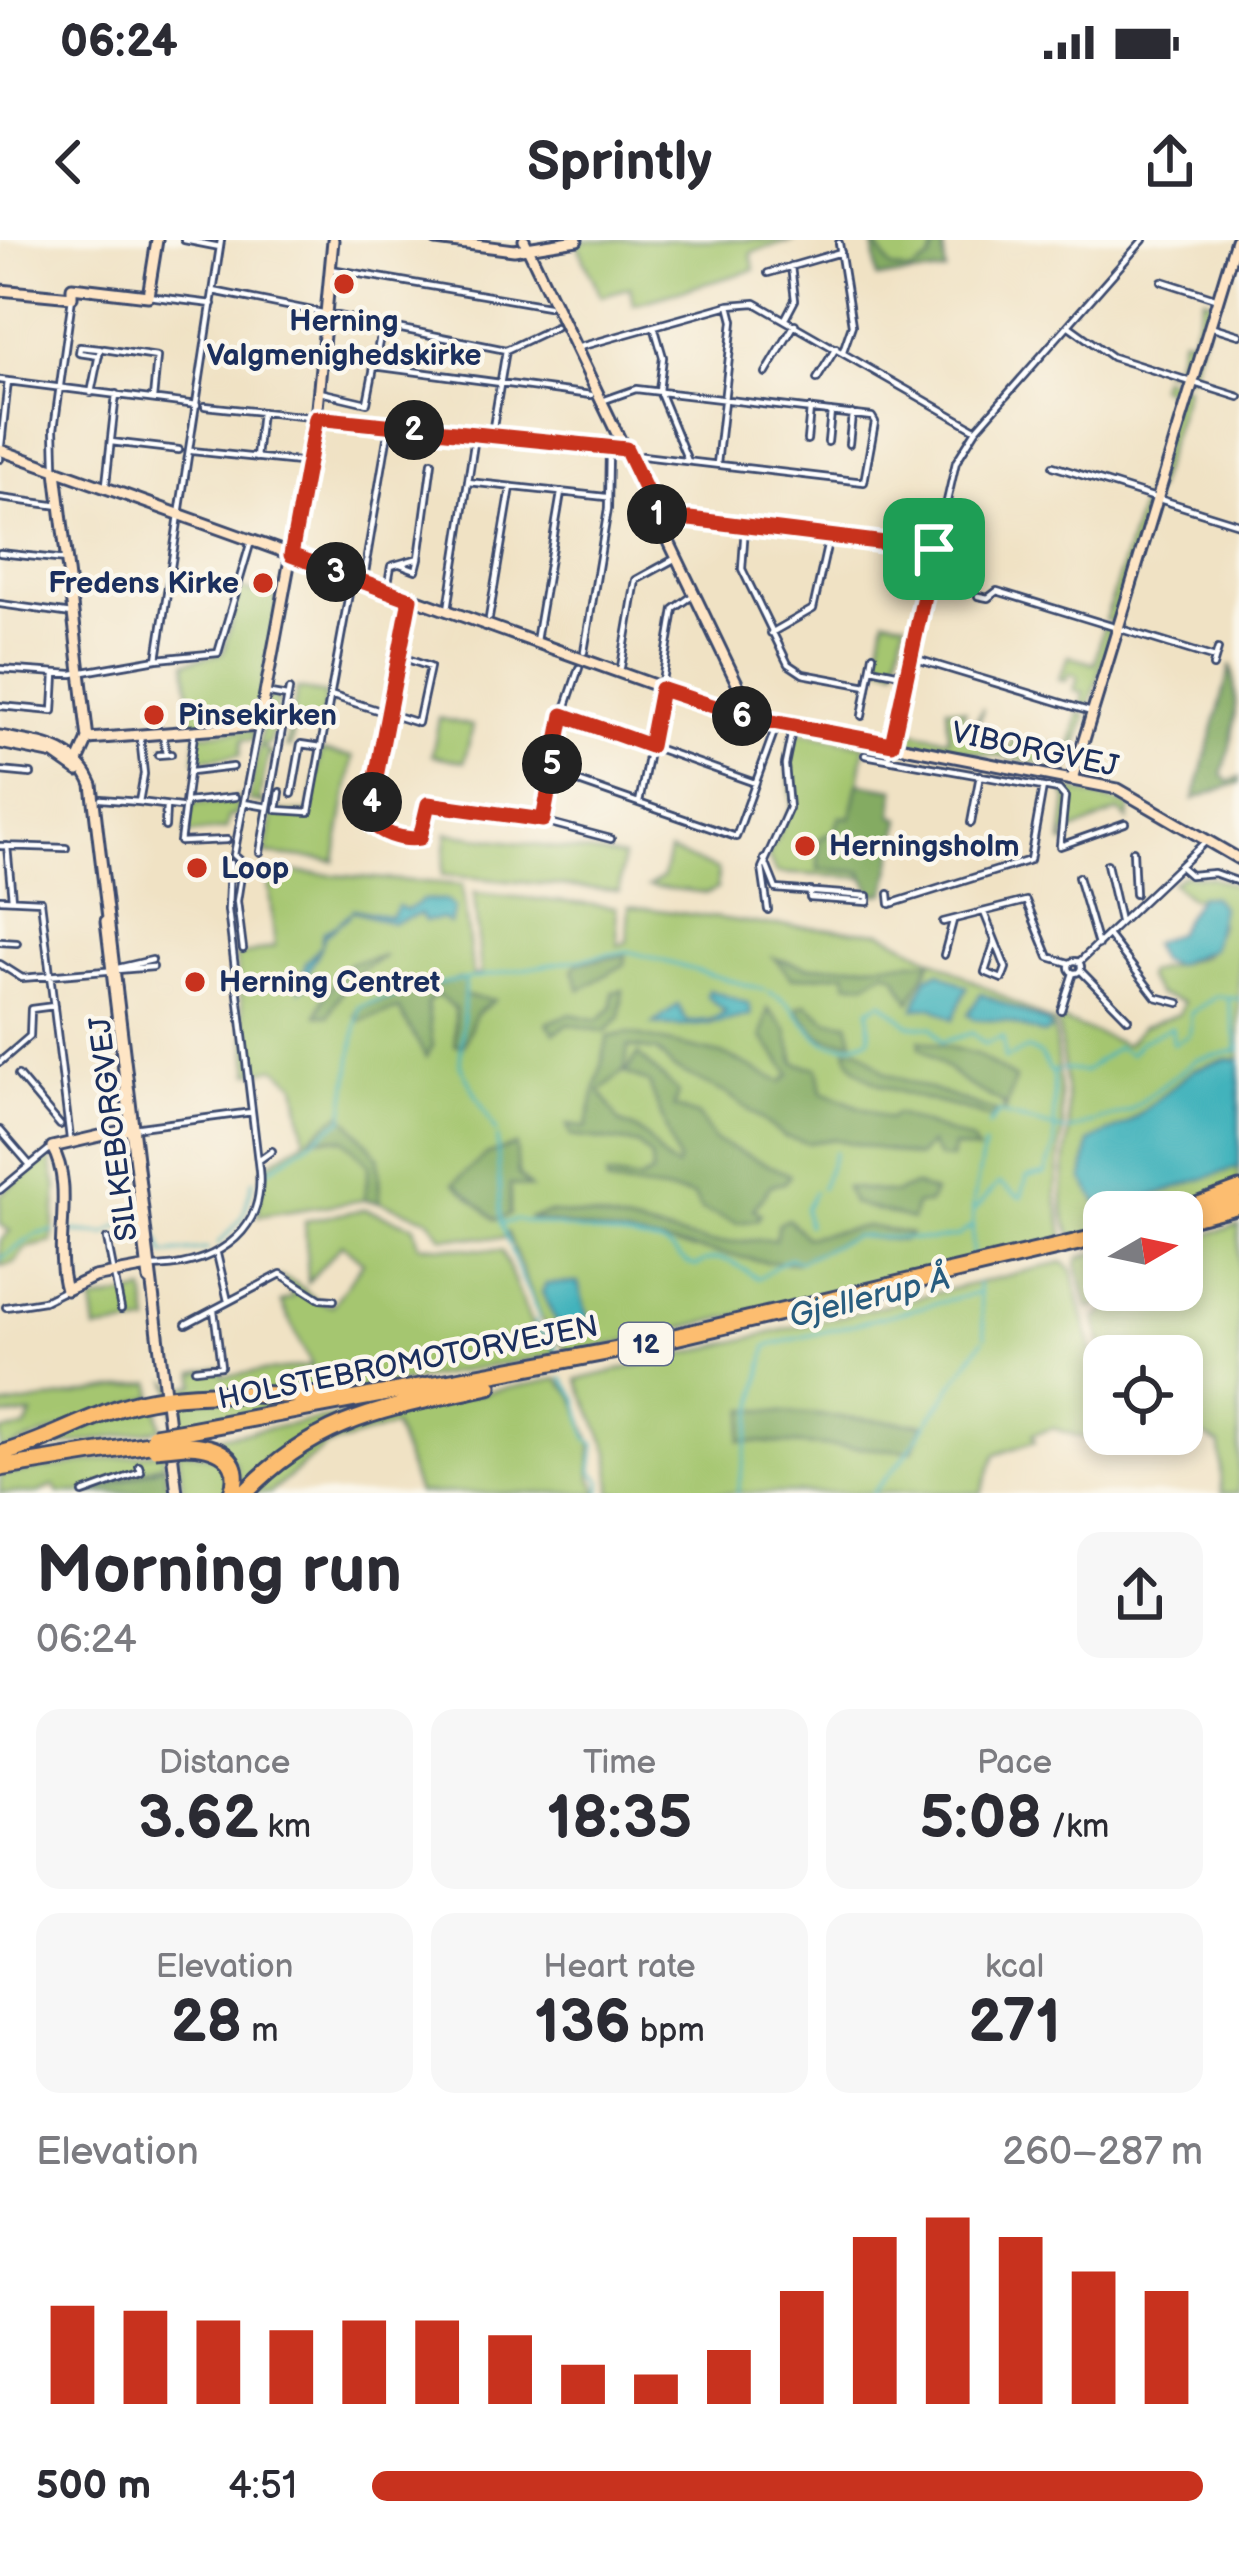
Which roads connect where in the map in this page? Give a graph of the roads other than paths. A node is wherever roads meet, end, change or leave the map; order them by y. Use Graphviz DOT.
graph roads {
  1 [pos="157,240"];
  2 [pos="184,240"];
  3 [pos="436,240"];
  4 [pos="554,240"];
  5 [pos="577,240"];
  6 [pos="1142,240"];
  7 [pos="1236,240"];
  8 [pos="334,241"];
  9 [pos="220,243"];
  10 [pos="839,243"];
  11 [pos="527,245"];
  12 [pos="841,252"];
  13 [pos="791,266"];
  14 [pos="331,269"];
  15 [pos="768,272"];
  16 [pos="1162,281"];
  17 [pos="0,290"];
  18 [pos="213,291"];
  19 [pos="72,292"];
  20 [pos="148,296"];
  21 [pos="1218,299"];
  22 [pos="212,304"];
  23 [pos="729,304"];
  24 [pos="548,306"];
  25 [pos="326,315"];
  26 [pos="785,318"];
  27 [pos="795,324"];
  28 [pos="382,326"];
  29 [pos="655,326"];
  30 [pos="1069,326"];
  31 [pos="1210,326"];
  32 [pos="555,328"];
  33 [pos="1239,335"];
  34 [pos="577,348"];
  35 [pos="506,350"];
  36 [pos="840,350"];
  37 [pos="374,366"];
  38 [pos="766,373"];
  39 [pos="817,379"];
  40 [pos="4,381"];
  41 [pos="1193,383"];
  42 [pos="501,385"];
  43 [pos="59,388"];
  44 [pos="658,391"];
  45 [pos="318,392"];
  46 [pos="92,393"];
  47 [pos="116,394"];
  48 [pos="591,395"];
  49 [pos="1239,397"];
  50 [pos="724,399"];
  51 [pos="152,400"];
  52 [pos="602,401"];
  53 [pos="196,405"];
  54 [pos="205,406"];
  55 [pos="810,410"];
  56 [pos="260,412"];
  57 [pos="831,412"];
  58 [pos="853,414"];
  59 [pos="316,418"];
  60 [pos="389,427"];
  61 [pos="976,430"];
  62 [pos="476,437"];
  63 [pos="491,439"];
  64 [pos="807,440"];
  65 [pos="111,442"];
  66 [pos="828,442"];
  67 [pos="849,444"];
  68 [pos="179,450"];
  69 [pos="190,451"];
  70 [pos="609,452"];
  71 [pos="0,453"];
  72 [pos="628,454"];
  73 [pos="256,458"];
  74 [pos="688,461"];
  75 [pos="299,462"];
  76 [pos="432,462"];
  77 [pos="717,464"];
  78 [pos="1053,466"];
  79 [pos="56,471"];
  80 [pos="468,482"];
  81 [pos="106,488"];
  82 [pos="511,488"];
  83 [pos="561,493"];
  84 [pos="606,497"];
  85 [pos="0,498"];
  86 [pos="1157,499"];
  87 [pos="60,506"];
  88 [pos="180,515"];
  89 [pos="662,524"];
  90 [pos="1239,524"];
  91 [pos="745,526"];
  92 [pos="829,537"];
  93 [pos="251,541"];
  94 [pos="934,549"];
  95 [pos="0,553"];
  96 [pos="291,555"];
  97 [pos="677,557"];
  98 [pos="419,558"];
  99 [pos="66,560"];
  100 [pos="400,562"];
  101 [pos="357,579"];
  102 [pos="387,590"];
  103 [pos="695,595"];
  104 [pos="978,596"];
  105 [pos="410,599"];
  106 [pos="0,604"];
  107 [pos="447,613"];
  108 [pos="73,614"];
  109 [pos="489,618"];
  110 [pos="1118,628"];
  111 [pos="771,633"];
  112 [pos="535,644"];
  113 [pos="1218,649"];
  114 [pos="584,652"];
  115 [pos="873,655"];
  116 [pos="399,656"];
  117 [pos="157,658"];
  118 [pos="910,658"];
  119 [pos="621,667"];
  120 [pos="579,668"];
  121 [pos="871,668"];
  122 [pos="0,669"];
  123 [pos="79,672"];
  124 [pos="55,674"];
  125 [pos="906,675"];
  126 [pos="661,685"];
  127 [pos="867,686"];
  128 [pos="265,693"];
  129 [pos="330,695"];
  130 [pos="0,706"];
  131 [pos="389,712"];
  132 [pos="1092,712"];
  133 [pos="563,715"];
  134 [pos="862,716"];
  135 [pos="746,717"];
  136 [pos="85,722"];
  137 [pos="259,726"];
  138 [pos="793,726"];
  139 [pos="194,730"];
  140 [pos="774,732"];
  141 [pos="163,734"];
  142 [pos="140,737"];
  143 [pos="1,740"];
  144 [pos="892,744"];
  145 [pos="650,746"];
  146 [pos="320,747"];
  147 [pos="84,755"];
  148 [pos="165,755"];
  149 [pos="866,755"];
  150 [pos="951,755"];
  151 [pos="0,758"];
  152 [pos="888,759"];
  153 [pos="233,767"];
  154 [pos="949,770"];
  155 [pos="0,771"];
  156 [pos="191,772"];
  157 [pos="296,772"];
  158 [pos="550,772"];
  159 [pos="31,774"];
  160 [pos="315,776"];
  161 [pos="980,776"];
  162 [pos="1073,776"];
  163 [pos="755,783"];
  164 [pos="1043,787"];
  165 [pos="280,792"];
  166 [pos="292,794"];
  167 [pos="235,796"];
  168 [pos="98,799"];
  169 [pos="139,802"];
  170 [pos="244,803"];
  171 [pos="639,803"];
  172 [pos="183,805"];
  173 [pos="166,806"];
  174 [pos="268,807"];
  175 [pos="543,820"];
  176 [pos="971,823"];
  177 [pos="1125,823"];
  178 [pos="165,827"];
  179 [pos="611,839"];
  180 [pos="1207,839"];
  181 [pos="227,840"];
  182 [pos="3,846"];
  183 [pos="66,848"];
  184 [pos="260,852"];
  185 [pos="1137,852"];
  186 [pos="764,859"];
  187 [pos="1239,859"];
  188 [pos="230,863"];
  189 [pos="1110,866"];
  190 [pos="1182,868"];
  191 [pos="1081,880"];
  192 [pos="1239,882"];
  193 [pos="810,892"];
  194 [pos="1148,892"];
  195 [pos="889,894"];
  196 [pos="0,899"];
  197 [pos="12,899"];
  198 [pos="768,910"];
  199 [pos="985,915"];
  200 [pos="952,921"];
  201 [pos="943,922"];
  202 [pos="1121,922"];
  203 [pos="1109,936"];
  204 [pos="995,940"];
  205 [pos="0,942"];
  206 [pos="17,943"];
  207 [pos="1098,946"];
  208 [pos="243,950"];
  209 [pos="944,955"];
  210 [pos="0,964"];
  211 [pos="152,964"];
  212 [pos="1078,968"];
  213 [pos="115,969"];
  214 [pos="51,976"];
  215 [pos="1174,1004"];
  216 [pos="55,1006"];
  217 [pos="1061,1010"];
  218 [pos="1128,1018"];
  219 [pos="0,1062"];
  220 [pos="18,1075"];
  221 [pos="67,1109"];
  222 [pos="252,1112"];
  223 [pos="50,1113"];
  224 [pos="60,1125"];
  225 [pos="134,1128"];
  226 [pos="0,1130"];
  227 [pos="70,1139"];
  228 [pos="52,1147"];
  229 [pos="272,1151"];
  230 [pos="258,1161"];
  231 [pos="30,1165"];
  232 [pos="0,1190"];
  233 [pos="1239,1198"];
  234 [pos="1203,1209"];
  235 [pos="107,1239"];
  236 [pos="1083,1245"];
  237 [pos="1083,1245"];
  238 [pos="217,1254"];
  239 [pos="151,1267"];
  240 [pos="111,1273"];
  241 [pos="66,1289"];
  242 [pos="334,1300"];
  243 [pos="228,1301"];
  244 [pos="6,1307"];
  245 [pos="122,1310"];
  246 [pos="214,1310"];
  247 [pos="186,1324"];
  248 [pos="195,1369"];
  249 [pos="550,1371"];
  250 [pos="484,1377"];
  251 [pos="165,1398"];
  252 [pos="185,1438"];
  253 [pos="155,1443"];
  254 [pos="1,1463"];
  255 [pos="139,1466"];
  256 [pos="82,1493"];
  257 [pos="175,1493"];
  258 [pos="232,1493"];
  259 [pos="245,1493"];
  1 -- 20 [label="street"];
  2 -- 9 [label="street"];
  3 -- 11 [label="street"];
  4 -- 11 [label="street"];
  5 -- 11 [label="street"];
  6 -- 30 [label="street"];
  7 -- 21 [label="street"];
  8 -- 14 [label="street"];
  9 -- 18 [label="street"];
  10 -- 12 [label="street"];
  11 -- 34 [label="street"];
  12 -- 13 [label="street"];
  12 -- 36 [label="street"];
  13 -- 15 [label="street"];
  13 -- 26 [label="street"];
  14 -- 24 [label="street"];
  14 -- 25 [label="street"];
  16 -- 21 [label="street"];
  17 -- 19 [label="street"];
  18 -- 22 [label="street"];
  18 -- 25 [label="street"];
  19 -- 20 [label="street"];
  19 -- 43 [label="street, SILKEBORGVEJ"];
  20 -- 22 [label="street"];
  21 -- 31 [label="street"];
  22 -- 53 [label="street"];
  23 -- 26 [label="street"];
  23 -- 29 [label="street"];
  23 -- 50 [label="street"];
  25 -- 28 [label="street"];
  25 -- 45 [label="street"];
  26 -- 27 [label="street"];
  27 -- 36 [label="street"];
  27 -- 38 [label="street"];
  28 -- 35 [label="street"];
  28 -- 37 [label="street"];
  29 -- 34 [label="street"];
  29 -- 44 [label="street"];
  30 -- 41 [label="street"];
  30 -- 61 [label="street"];
  31 -- 33 [label="street"];
  31 -- 41 [label="street"];
  32 -- 35 [label="street"];
  34 -- 52 [label="street"];
  35 -- 42 [label="street"];
  36 -- 39 [label="street"];
  36 -- 61 [label="street"];
  37 -- 42 [label="street"];
  37 -- 45 [label="street"];
  40 -- 43 [label="street"];
  40 -- 71 [label="street"];
  41 -- 49 [label="street"];
  41 -- 86 [label="street"];
  42 -- 48 [label="street"];
  42 -- 63 [label="street"];
  43 -- 46 [label="street"];
  43 -- 79 [label="street, SILKEBORGVEJ"];
  44 -- 50 [label="street"];
  44 -- 52 [label="street"];
  44 -- 74 [label="street"];
  45 -- 59 [label="street"];
  46 -- 47 [label="street"];
  46 -- 51 [label="street"];
  47 -- 51 [label="street"];
  47 -- 65 [label="street"];
  50 -- 55 [label="street"];
  50 -- 77 [label="street"];
  51 -- 53 [label="street"];
  52 -- 72 [label="street"];
  53 -- 69 [label="street"];
  54 -- 56 [label="street"];
  55 -- 57 [label="street"];
  55 -- 64 [label="street"];
  56 -- 59 [label="street"];
  56 -- 73 [label="street"];
  57 -- 58 [label="street"];
  57 -- 66 [label="street"];
  58 -- 67 [label="street"];
  58 -- 77 [label="street"];
  59 -- 60 [label="street"];
  59 -- 96 [label="street"];
  60 -- 62 [label="street"];
  60 -- 101 [label="street"];
  61 -- 94 [label="street"];
  62 -- 63 [label="street"];
  62 -- 80 [label="street"];
  63 -- 70 [label="street"];
  65 -- 68 [label="street"];
  65 -- 81 [label="street"];
  69 -- 73 [label="street"];
  69 -- 88 [label="street"];
  70 -- 72 [label="street"];
  70 -- 84 [label="street"];
  71 -- 79 [label="street, VIBORGVEJ"];
  72 -- 74 [label="street"];
  72 -- 89 [label="street"];
  73 -- 75 [label="street"];
  74 -- 77 [label="street"];
  76 -- 98 [label="street"];
  78 -- 86 [label="street"];
  79 -- 81 [label="street, VIBORGVEJ"];
  79 -- 87 [label="street, SILKEBORGVEJ"];
  80 -- 82 [label="street"];
  80 -- 107 [label="street"];
  81 -- 88 [label="street, VIBORGVEJ"];
  82 -- 83 [label="street"];
  82 -- 109 [label="street"];
  83 -- 84 [label="street"];
  83 -- 112 [label="street"];
  84 -- 114 [label="street"];
  85 -- 87 [label="street"];
  86 -- 90 [label="street"];
  86 -- 110 [label="street"];
  87 -- 99 [label="street, SILKEBORGVEJ"];
  88 -- 93 [label="street, VIBORGVEJ"];
  88 -- 117 [label="street"];
  89 -- 91 [label="street"];
  89 -- 97 [label="street"];
  91 -- 92 [label="street"];
  91 -- 111 [label="street"];
  92 -- 94 [label="street"];
  92 -- 111 [label="street"];
  93 -- 96 [label="street, VIBORGVEJ"];
  93 -- 117 [label="street"];
  94 -- 118 [label="street"];
  95 -- 99 [label="street"];
  96 -- 101 [label="street, VIBORGVEJ"];
  96 -- 128 [label="street"];
  97 -- 103 [label="street"];
  97 -- 119 [label="street"];
  98 -- 100 [label="street"];
  98 -- 100 [label="street"];
  99 -- 108 [label="street, SILKEBORGVEJ"];
  100 -- 102 [label="street"];
  101 -- 102 [label="street, VIBORGVEJ"];
  101 -- 129 [label="street"];
  102 -- 105 [label="street, VIBORGVEJ"];
  103 -- 126 [label="street"];
  103 -- 135 [label="street"];
  104 -- 110 [label="street"];
  105 -- 107 [label="street, VIBORGVEJ"];
  105 -- 116 [label="street"];
  106 -- 108 [label="street"];
  107 -- 112 [label="street, VIBORGVEJ"];
  108 -- 123 [label="street, SILKEBORGVEJ"];
  110 -- 113 [label="street"];
  110 -- 132 [label="street"];
  111 -- 127 [label="street"];
  112 -- 126 [label="street, VIBORGVEJ"];
  115 -- 121 [label="street"];
  116 -- 131 [label="street"];
  116 -- 131 [label="street"];
  117 -- 123 [label="street"];
  118 -- 125 [label="street"];
  118 -- 132 [label="street"];
  120 -- 133 [label="street"];
  121 -- 125 [label="street"];
  121 -- 127 [label="street"];
  122 -- 124 [label="street"];
  123 -- 124 [label="street"];
  123 -- 136 [label="street, SILKEBORGVEJ"];
  124 -- 130 [label="street"];
  125 -- 144 [label="street"];
  126 -- 135 [label="street, VIBORGVEJ"];
  126 -- 145 [label="street"];
  127 -- 134 [label="street"];
  128 -- 137 [label="street"];
  128 -- 174 [label="street"];
  129 -- 131 [label="street"];
  129 -- 146 [label="street"];
  131 -- 175 [label="street"];
  132 -- 162 [label="street"];
  133 -- 145 [label="street"];
  133 -- 158 [label="street"];
  135 -- 138 [label="street, VIBORGVEJ"];
  136 -- 147 [label="street, SILKEBORGVEJ"];
  136 -- 147 [label="street, SILKEBORGVEJ"];
  137 -- 139 [label="street"];
  137 -- 170 [label="street"];
  138 -- 144 [label="street, VIBORGVEJ"];
  138 -- 186 [label="street"];
  139 -- 141 [label="street"];
  139 -- 156 [label="street"];
  140 -- 163 [label="street"];
  141 -- 142 [label="street"];
  141 -- 148 [label="street"];
  142 -- 147 [label="street"];
  142 -- 169 [label="street"];
  143 -- 147 [label="street"];
  143 -- 147 [label="street"];
  143 -- 151 [label="street"];
  144 -- 150 [label="street, VIBORGVEJ"];
  144 -- 152 [label="street"];
  145 -- 163 [label="street"];
  145 -- 171 [label="street"];
  146 -- 157 [label="street"];
  146 -- 160 [label="street"];
  147 -- 168 [label="street, SILKEBORGVEJ"];
  147 -- 213 [label="street, SILKEBORGVEJ"];
  149 -- 152 [label="street"];
  150 -- 154 [label="street"];
  150 -- 162 [label="street, VIBORGVEJ"];
  152 -- 154 [label="street"];
  153 -- 156 [label="street"];
  154 -- 161 [label="street"];
  155 -- 159 [label="street"];
  156 -- 172 [label="street"];
  157 -- 160 [label="street"];
  157 -- 166 [label="street"];
  158 -- 171 [label="street"];
  158 -- 175 [label="street"];
  160 -- 165 [label="street"];
  161 -- 164 [label="street"];
  161 -- 176 [label="street"];
  162 -- 180 [label="street, VIBORGVEJ"];
  163 -- 171 [label="street"];
  164 -- 177 [label="street"];
  164 -- 195 [label="street"];
  167 -- 172 [label="street"];
  168 -- 169 [label="street"];
  168 -- 213 [label="street, SILKEBORGVEJ"];
  169 -- 173 [label="street"];
  170 -- 174 [label="street"];
  170 -- 208 [label="street"];
  172 -- 173 [label="street"];
  172 -- 181 [label="street"];
  173 -- 178 [label="street"];
  174 -- 184 [label="street"];
  175 -- 179 [label="street"];
  180 -- 187 [label="street, VIBORGVEJ"];
  180 -- 190 [label="street"];
  182 -- 183 [label="street"];
  182 -- 197 [label="street"];
  185 -- 194 [label="street"];
  186 -- 193 [label="street"];
  186 -- 198 [label="street"];
  188 -- 222 [label="street"];
  189 -- 202 [label="street"];
  190 -- 192 [label="street"];
  190 -- 194 [label="street"];
  191 -- 207 [label="street"];
  193 -- 193 [label="street"];
  194 -- 202 [label="street"];
  196 -- 197 [label="street"];
  197 -- 214 [label="street"];
  199 -- 200 [label="street"];
  199 -- 204 [label="street"];
  199 -- 212 [label="street"];
  200 -- 201 [label="street"];
  200 -- 209 [label="street"];
  202 -- 203 [label="street"];
  203 -- 207 [label="street"];
  203 -- 215 [label="street"];
  204 -- 204 [label="street"];
  205 -- 206 [label="street"];
  207 -- 212 [label="street"];
  210 -- 214 [label="street"];
  211 -- 213 [label="street"];
  212 -- 217 [label="street"];
  212 -- 218 [label="street"];
  213 -- 214 [label="street"];
  213 -- 225 [label="street, SILKEBORGVEJ"];
  214 -- 216 [label="street"];
  216 -- 219 [label="street"];
  216 -- 221 [label="street"];
  220 -- 223 [label="street"];
  221 -- 223 [label="street"];
  221 -- 227 [label="street"];
  222 -- 225 [label="street"];
  222 -- 230 [label="street"];
  223 -- 224 [label="street"];
  225 -- 227 [label="street, SILKEBORGVEJ"];
  225 -- 239 [label="street, SILKEBORGVEJ"];
  226 -- 231 [label="street"];
  227 -- 228 [label="street, SILKEBORGVEJ"];
  228 -- 231 [label="street"];
  228 -- 241 [label="street"];
  229 -- 230 [label="street"];
  230 -- 238 [label="street"];
  231 -- 232 [label="street"];
  233 -- 234 [label="highway"];
  235 -- 240 [label="street"];
  236 -- 249 [label="highway, HOLSTEBROMOTORVEJEN / 12"];
  237 -- 250 [label="highway, HOLSTEBROMOTORVEJEN / 12"];
  238 -- 239 [label="street"];
  238 -- 243 [label="street"];
  239 -- 240 [label="street"];
  239 -- 251 [label="street, SILKEBORGVEJ"];
  240 -- 241 [label="street"];
  240 -- 245 [label="street"];
  241 -- 244 [label="street"];
  242 -- 243 [label="street"];
  243 -- 246 [label="street"];
  246 -- 247 [label="street"];
  246 -- 248 [label="street"];
  249 -- 252 [label="highway, HOLSTEBROMOTORVEJEN / 12"];
  249 -- 259 [label="highway"];
  250 -- 251 [label="highway"];
  250 -- 252 [label="highway, HOLSTEBROMOTORVEJEN / 12"];
  251 -- 254 [label="highway"];
  251 -- 257 [label="street, SILKEBORGVEJ"];
  252 -- 253 [label="highway, bridge"];
  252 -- 258 [label="highway"];
  253 -- 254 [label="highway"];
  253 -- 254 [label="highway"];
  255 -- 256 [label="street"];
}
